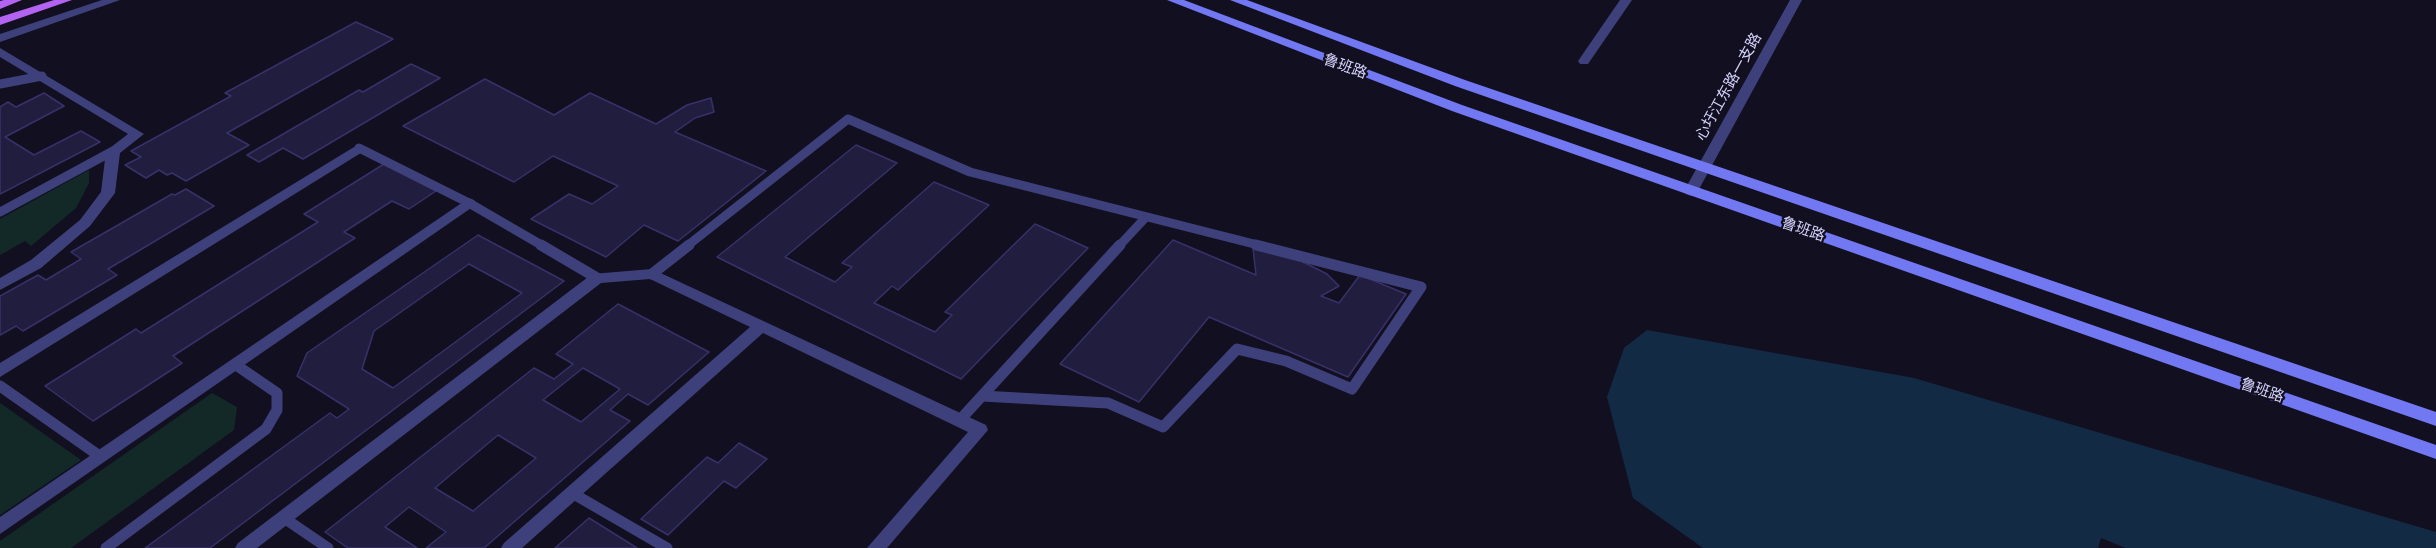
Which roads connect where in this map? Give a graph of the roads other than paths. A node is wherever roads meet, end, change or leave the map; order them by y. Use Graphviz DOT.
graph roads {
  1 [pos="16,0"];
  2 [pos="66,0"];
  3 [pos="114,0"];
  4 [pos="1173,0"];
  5 [pos="1236,0"];
  6 [pos="1626,0"];
  7 [pos="1796,0"];
  8 [pos="0,5"];
  9 [pos="0,21"];
  10 [pos="0,38"];
  11 [pos="0,52"];
  12 [pos="1584,61"];
  13 [pos="42,76"];
  14 [pos="0,84"];
  15 [pos="359,148"];
  16 [pos="112,151"];
  17 [pos="1703,166"];
  18 [pos="1691,191"];
  19 [pos="469,203"];
  20 [pos="0,212"];
  21 [pos="1146,217"];
  22 [pos="652,274"];
  23 [pos="597,278"];
  24 [pos="0,285"];
  25 [pos="761,326"];
  26 [pos="236,365"];
  27 [pos="0,370"];
  28 [pos="0,386"];
  29 [pos="982,396"];
  30 [pos="2436,420"];
  31 [pos="959,421"];
  32 [pos="2436,452"];
  33 [pos="101,457"];
  34 [pos="572,493"];
  35 [pos="284,518"];
  36 [pos="0,527"];
  37 [pos="106,548"];
  38 [pos="244,548"];
  39 [pos="328,548"];
  40 [pos="510,548"];
  41 [pos="667,548"];
  42 [pos="876,548"];
  1 -- 8 [label="main road"];
  2 -- 9 [label="main road"];
  3 -- 10 [label="street"];
  4 -- 18 [label="main road, 鲁班路"];
  5 -- 17 [label="main road, 鲁班路"];
  6 -- 12 [label="street"];
  7 -- 17 [label="street, 心圩江东路一支路"];
  11 -- 13 [label="street"];
  13 -- 14 [label="lane"];
  13 -- 16 [label="street"];
  15 -- 19 [label="lane"];
  15 -- 27 [label="street"];
  16 -- 20 [label="lane"];
  16 -- 24 [label="street"];
  17 -- 18 [label="street, 心圩江东路一支路"];
  17 -- 30 [label="main road, 鲁班路"];
  18 -- 32 [label="main road, 鲁班路"];
  19 -- 23 [label="lane"];
  19 -- 26 [label="street"];
  21 -- 22 [label="lane"];
  21 -- 29 [label="lane"];
  21 -- 29 [label="lane"];
  22 -- 23 [label="street"];
  22 -- 25 [label="street"];
  23 -- 35 [label="street"];
  25 -- 31 [label="street"];
  25 -- 34 [label="street"];
  26 -- 33 [label="street"];
  26 -- 37 [label="lane"];
  28 -- 33 [label="lane"];
  29 -- 31 [label="lane"];
  31 -- 42 [label="street"];
  33 -- 36 [label="street"];
  34 -- 40 [label="street"];
  34 -- 41 [label="lane"];
  35 -- 38 [label="street"];
  35 -- 39 [label="lane"];
}
